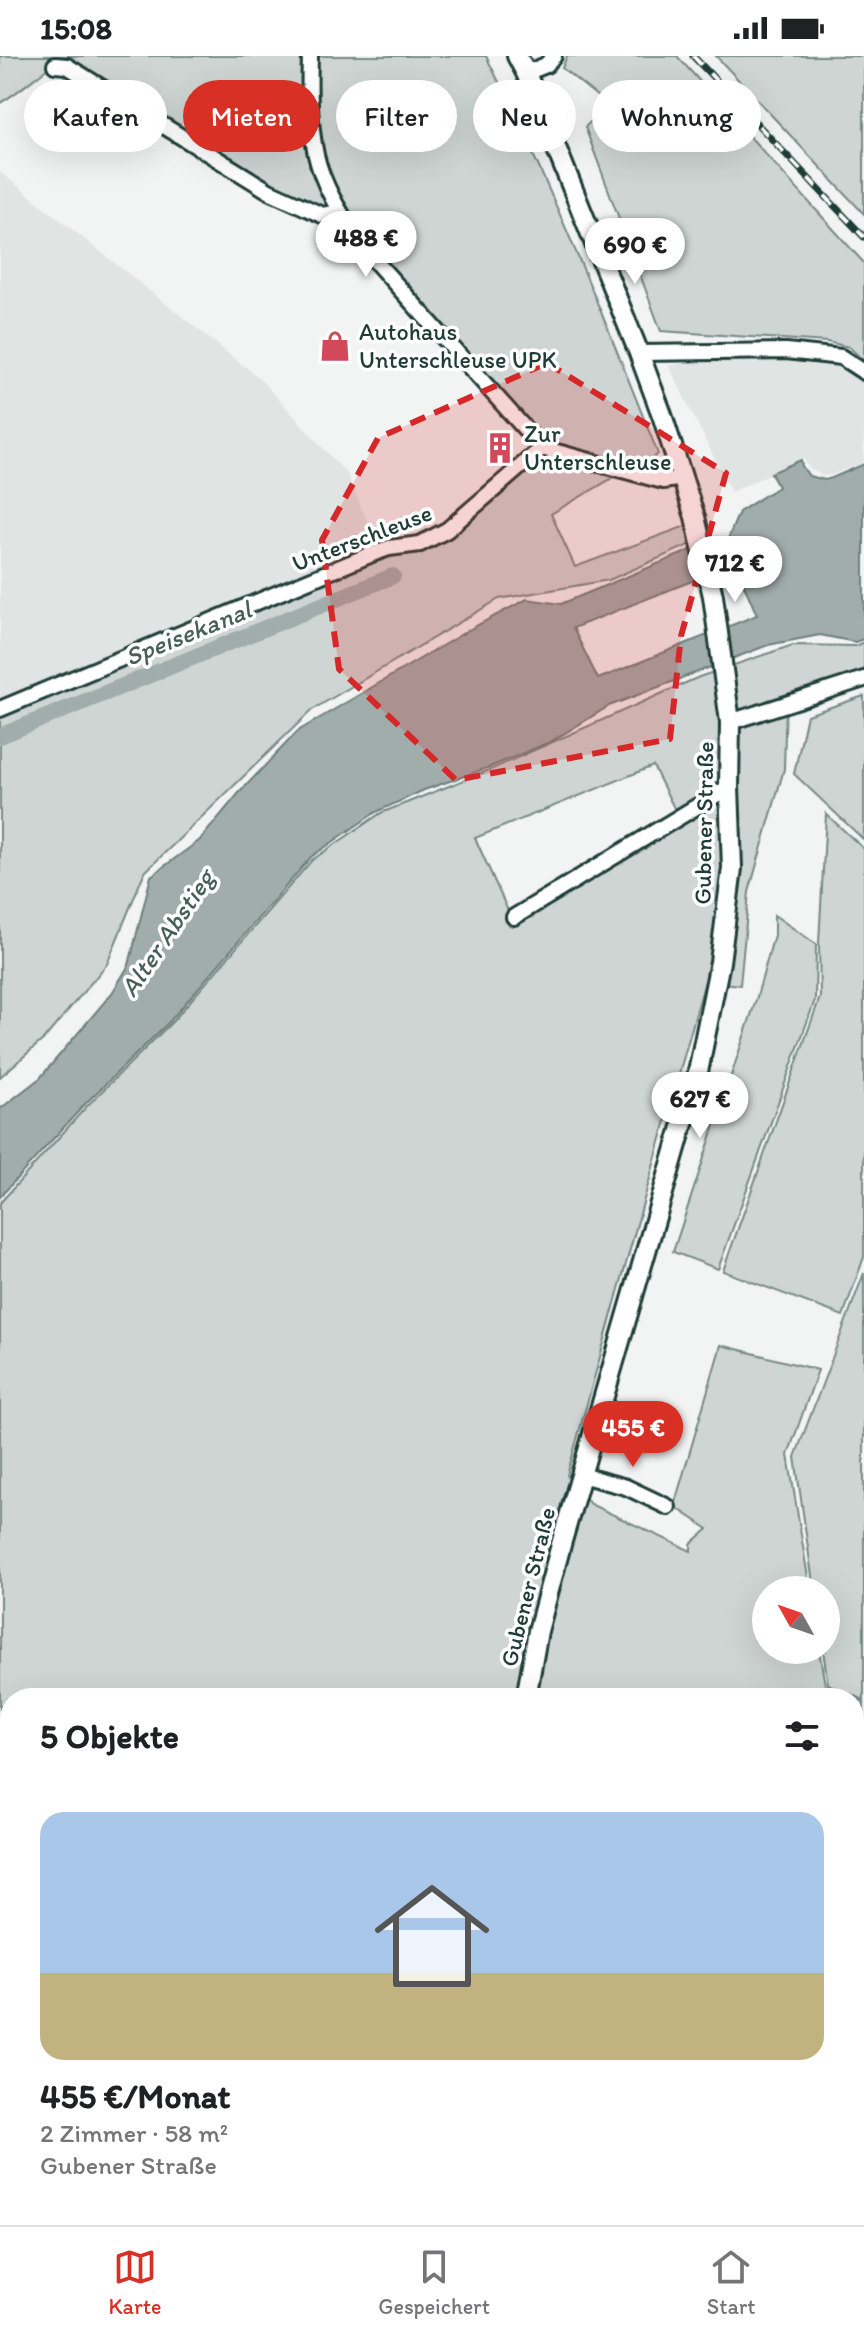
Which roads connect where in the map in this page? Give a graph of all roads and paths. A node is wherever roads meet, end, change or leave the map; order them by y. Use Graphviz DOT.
graph roads {
  1 [pos="310,56"];
  2 [pos="517,56"];
  3 [pos="554,56"];
  4 [pos="55,65"];
  5 [pos="526,73"];
  6 [pos="340,212"];
  7 [pos="639,353"];
  8 [pos="864,372"];
  9 [pos="542,448"];
  10 [pos="683,478"];
  11 [pos="864,679"];
  12 [pos="0,709"];
  13 [pos="730,722"];
  14 [pos="729,787"];
  15 [pos="514,917"];
  16 [pos="581,1475"];
  17 [pos="668,1507"];
  18 [pos="528,1688"];
  1 -- 6 [label="street"];
  2 -- 5 [label="main road, Gubener Straße"];
  3 -- 5 [label="street"];
  4 -- 6 [label="street"];
  5 -- 7 [label="main road, Gubener Straße"];
  6 -- 9 [label="street"];
  7 -- 8 [label="street"];
  7 -- 10 [label="main road, Gubener Straße"];
  9 -- 10 [label="street"];
  9 -- 12 [label="street, Unterschleuse"];
  10 -- 13 [label="main road, Gubener Straße"];
  11 -- 13 [label="street"];
  13 -- 14 [label="main road, Gubener Straße"];
  14 -- 15 [label="street"];
  14 -- 16 [label="main road, Gubener Straße"];
  16 -- 17 [label="street"];
  16 -- 18 [label="main road, Gubener Straße"];
}
